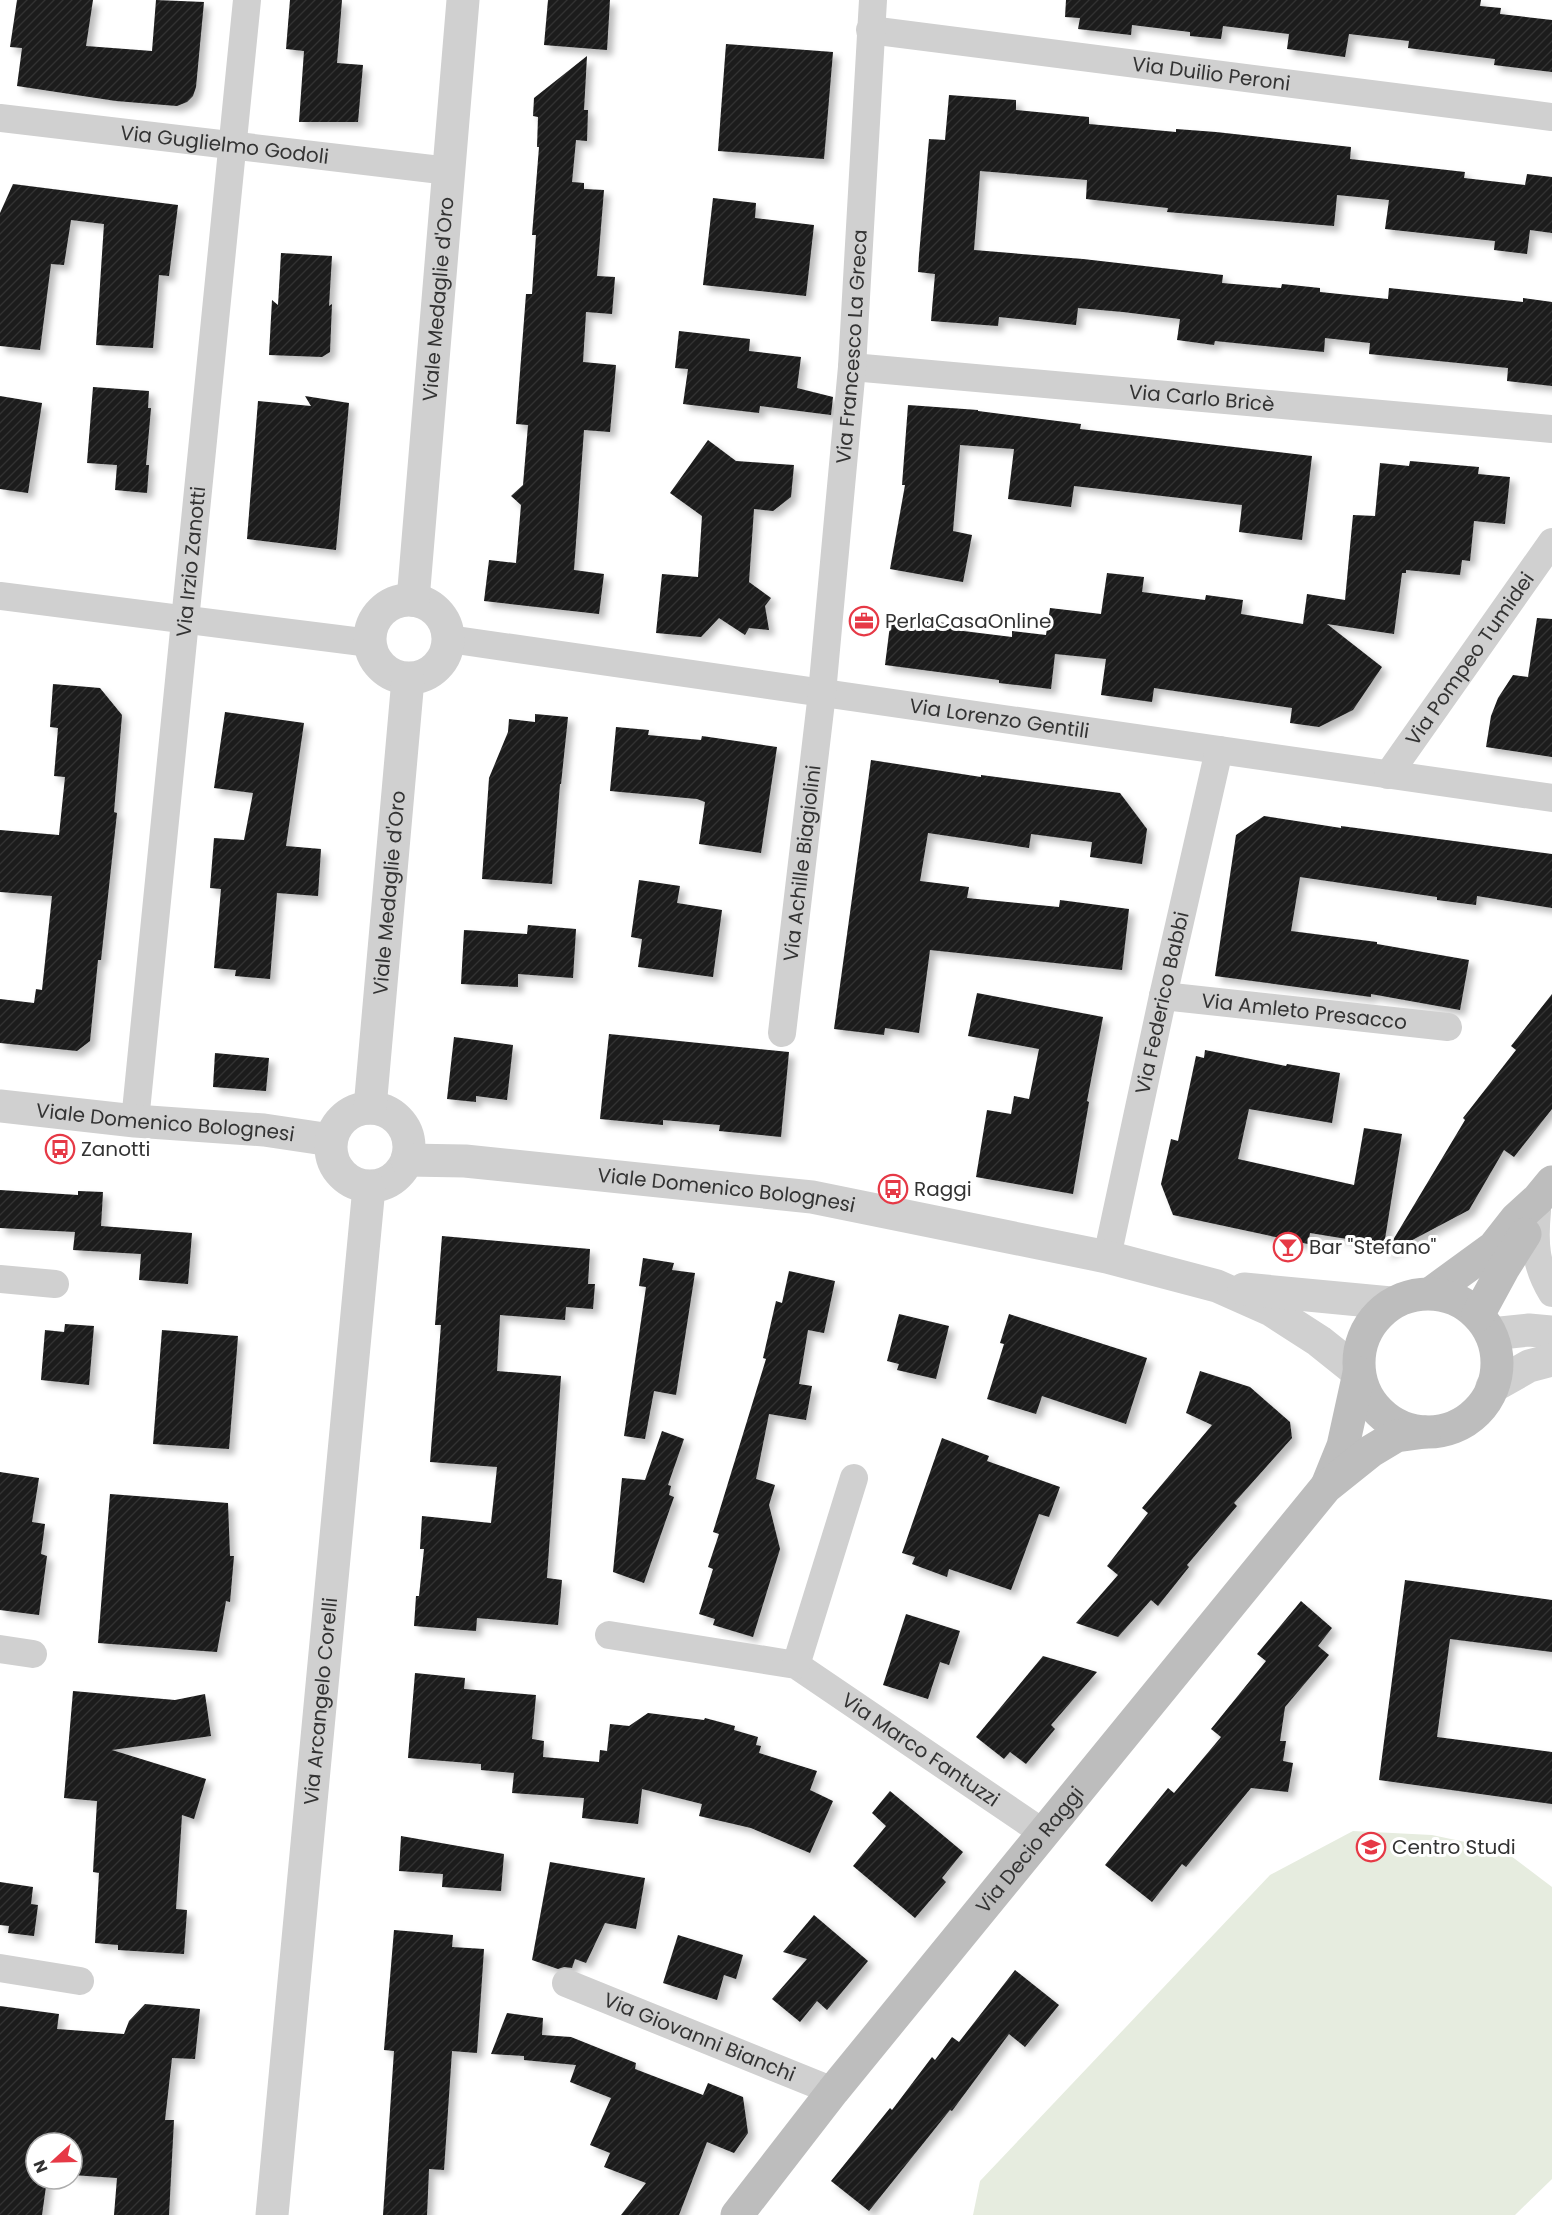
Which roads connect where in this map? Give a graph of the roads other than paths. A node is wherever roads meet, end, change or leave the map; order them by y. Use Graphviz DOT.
graph roads {
  1 [pos="246,0"];
  2 [pos="463,0"];
  3 [pos="873,0"];
  4 [pos="870,30"];
  5 [pos="1552,117"];
  6 [pos="0,118"];
  7 [pos="232,146"];
  8 [pos="449,171"];
  9 [pos="852,367"];
  10 [pos="1552,429"];
  11 [pos="1552,542"];
  12 [pos="0,596"];
  13 [pos="413,600"];
  14 [pos="183,619"];
  15 [pos="449,639"];
  16 [pos="370,643"];
  17 [pos="408,679"];
  18 [pos="822,693"];
  19 [pos="1219,750"];
  20 [pos="1388,775"];
  21 [pos="1552,798"];
  22 [pos="1163,996"];
  23 [pos="1448,1027"];
  24 [pos="782,1033"];
  25 [pos="0,1106"];
  26 [pos="370,1108"];
  27 [pos="135,1121"];
  28 [pos="331,1140"];
  29 [pos="407,1160"];
  30 [pos="369,1187"];
  31 [pos="1545,1191"];
  32 [pos="1107,1257"];
  33 [pos="0,1279"];
  34 [pos="55,1284"];
  35 [pos="1216,1286"];
  36 [pos="1431,1293"];
  37 [pos="1552,1293"];
  38 [pos="1391,1303"];
  39 [pos="1485,1325"];
  40 [pos="1552,1332"];
  41 [pos="1552,1360"];
  42 [pos="1359,1373"];
  43 [pos="1492,1387"];
  44 [pos="1425,1432"];
  45 [pos="854,1478"];
  46 [pos="1326,1487"];
  47 [pos="609,1635"];
  48 [pos="0,1649"];
  49 [pos="33,1654"];
  50 [pos="796,1665"];
  51 [pos="1045,1834"];
  52 [pos="0,1968"];
  53 [pos="80,1981"];
  54 [pos="566,1983"];
  55 [pos="833,2091"];
  56 [pos="272,2215"];
  57 [pos="737,2215"];
  1 -- 7 [label="street, Via Irzio Zanotti"];
  2 -- 8 [label="street, Viale Medaglie d'Oro"];
  3 -- 4 [label="street, Via Francesco La Greca"];
  4 -- 5 [label="street, Via Duilio Peroni"];
  4 -- 9 [label="street, Via Francesco La Greca"];
  6 -- 7 [label="street, Via Guglielmo Godoli"];
  7 -- 8 [label="street, Via Guglielmo Godoli"];
  7 -- 14 [label="street, Via Irzio Zanotti"];
  8 -- 13 [label="street, Viale Medaglie d'Oro"];
  9 -- 10 [label="street, Via Carlo Bricè"];
  9 -- 18 [label="street, Via Francesco La Greca"];
  11 -- 20 [label="street, Via Pompeo Tumidei"];
  12 -- 14 [label="street"];
  13 -- 15 [label="street"];
  13 -- 16 [label="street"];
  14 -- 16 [label="street"];
  14 -- 27 [label="street, Via Irzio Zanotti"];
  15 -- 17 [label="street"];
  15 -- 18 [label="street, Via Lorenzo Gentili"];
  16 -- 17 [label="street"];
  17 -- 26 [label="street, Viale Medaglie d'Oro"];
  18 -- 19 [label="street, Via Lorenzo Gentili"];
  18 -- 24 [label="street, Via Achille Biagiolini"];
  19 -- 20 [label="street, Via Lorenzo Gentili"];
  19 -- 22 [label="street, Via Federico Babbi"];
  20 -- 21 [label="street, Via Lorenzo Gentili"];
  22 -- 23 [label="street, Via Amleto Presacco"];
  22 -- 32 [label="street, Via Federico Babbi"];
  25 -- 27 [label="street, Viale Domenico Bolognesi"];
  26 -- 28 [label="street"];
  26 -- 29 [label="street"];
  27 -- 28 [label="street, Viale Domenico Bolognesi"];
  28 -- 30 [label="street"];
  29 -- 30 [label="street"];
  29 -- 32 [label="street, Viale Domenico Bolognesi"];
  30 -- 56 [label="street, Via Arcangelo Corelli"];
  31 -- 36 [label="main road, Via Decio Raggi"];
  31 -- 37 [label="street"];
  31 -- 39 [label="main road"];
  32 -- 35 [label="street, Viale Domenico Bolognesi"];
  33 -- 34 [label="street"];
  35 -- 38 [label="street, Viale Domenico Bolognesi"];
  35 -- 42 [label="street, Viale Domenico Bolognesi"];
  36 -- 38 [label="main road, Via Decio Raggi"];
  36 -- 39 [label="main road, Via Decio Raggi"];
  38 -- 42 [label="main road, Via Decio Raggi"];
  39 -- 40 [label="street"];
  39 -- 43 [label="main road, Via Decio Raggi"];
  41 -- 43 [label="street"];
  42 -- 44 [label="main road, Via Decio Raggi"];
  42 -- 46 [label="main road, Via Decio Raggi"];
  43 -- 44 [label="main road, Via Decio Raggi"];
  44 -- 46 [label="main road, Via Decio Raggi"];
  45 -- 50 [label="street"];
  46 -- 51 [label="main road, Via Decio Raggi"];
  47 -- 50 [label="street, Via Marco Fantuzzi"];
  48 -- 49 [label="street"];
  50 -- 51 [label="street, Via Marco Fantuzzi"];
  51 -- 55 [label="main road, Via Decio Raggi"];
  52 -- 53 [label="street"];
  54 -- 55 [label="street, Via Giovanni Bianchi"];
  55 -- 57 [label="main road, Via Decio Raggi"];
}
